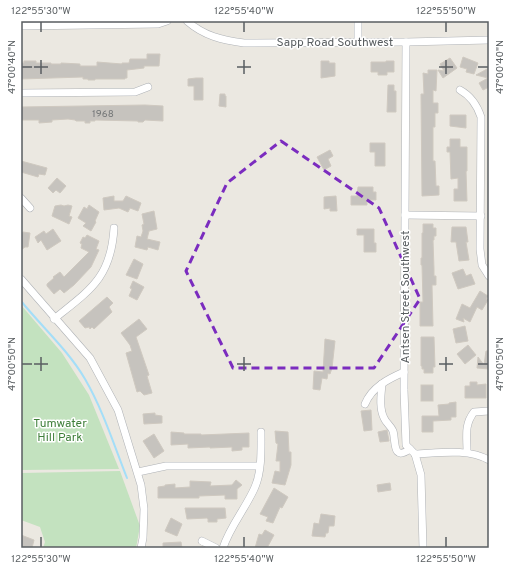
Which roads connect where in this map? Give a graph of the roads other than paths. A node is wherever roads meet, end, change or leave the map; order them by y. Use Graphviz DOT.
graph roads {
  1 [pos="167,21"];
  2 [pos="187,21"];
  3 [pos="358,21"];
  4 [pos="21,26"];
  5 [pos="489,40"];
  6 [pos="358,42"];
  7 [pos="406,42"];
  8 [pos="148,87"];
  9 [pos="460,90"];
  10 [pos="21,93"];
  11 [pos="21,198"];
  12 [pos="30,208"];
  13 [pos="405,215"];
  14 [pos="481,216"];
  15 [pos="114,228"];
  16 [pos="489,276"];
  17 [pos="21,279"];
  18 [pos="54,319"];
  19 [pos="404,372"];
  20 [pos="382,384"];
  21 [pos="365,404"];
  22 [pos="489,411"];
  23 [pos="261,432"];
  24 [pos="413,452"];
  25 [pos="467,452"];
  26 [pos="489,460"];
  27 [pos="259,466"];
  28 [pos="138,472"];
  29 [pos="202,541"];
  30 [pos="140,548"];
  31 [pos="216,548"];
  32 [pos="223,548"];
  33 [pos="423,548"];
  1 -- 4 [label="street"];
  2 -- 6 [label="street, Sapp Road Southwest"];
  3 -- 6 [label="street"];
  5 -- 7 [label="street, Sapp Road Southwest"];
  6 -- 7 [label="street, Sapp Road Southwest"];
  7 -- 13 [label="street, Antsen Street Southwest"];
  8 -- 10 [label="street"];
  9 -- 14 [label="street"];
  11 -- 12 [label="street"];
  13 -- 14 [label="street"];
  13 -- 19 [label="street, Antsen Street Southwest"];
  14 -- 16 [label="street"];
  15 -- 18 [label="street"];
  17 -- 18 [label="street"];
  18 -- 28 [label="street"];
  19 -- 20 [label="street"];
  19 -- 24 [label="street, Antsen Street Southwest"];
  20 -- 21 [label="street"];
  20 -- 24 [label="street"];
  22 -- 25 [label="street"];
  23 -- 27 [label="street"];
  24 -- 25 [label="street"];
  24 -- 33 [label="street, Antsen Street Southwest"];
  25 -- 26 [label="street"];
  27 -- 28 [label="street"];
  27 -- 32 [label="street"];
  28 -- 30 [label="street"];
  29 -- 31 [label="street"];
}
